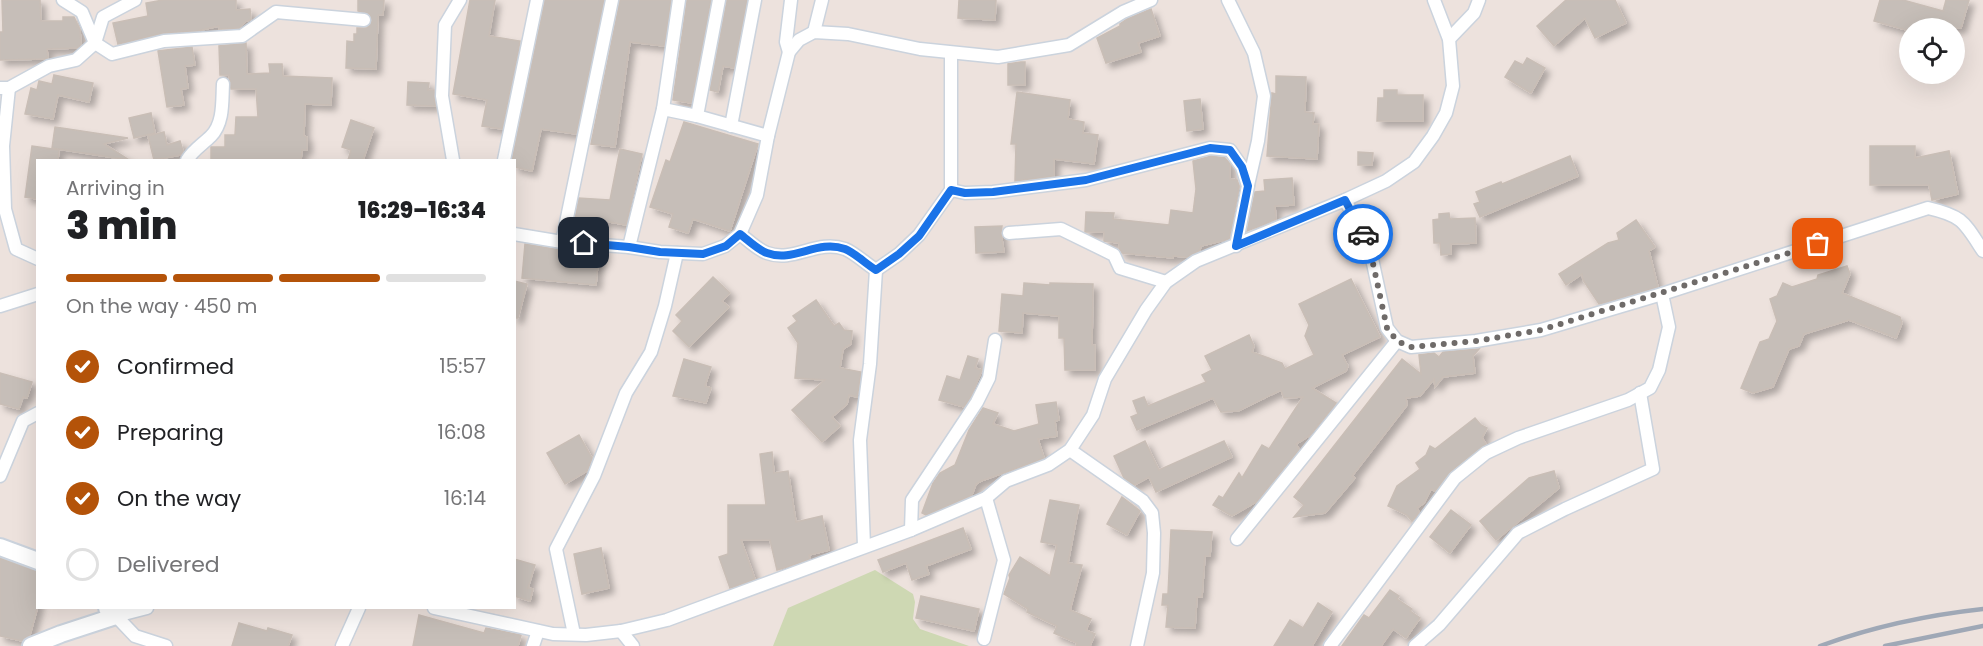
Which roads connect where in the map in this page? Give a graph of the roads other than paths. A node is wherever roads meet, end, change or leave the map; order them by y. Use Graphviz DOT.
graph roads {
  1 [pos="63,0"];
  2 [pos="135,0"];
  3 [pos="460,0"];
  4 [pos="537,0"];
  5 [pos="612,0"];
  6 [pos="680,0"];
  7 [pos="719,0"];
  8 [pos="755,0"];
  9 [pos="791,0"];
  10 [pos="822,0"];
  11 [pos="1151,0"];
  12 [pos="1228,0"];
  13 [pos="1434,0"];
  14 [pos="1479,0"];
  15 [pos="83,6"];
  16 [pos="364,20"];
  17 [pos="814,32"];
  18 [pos="1449,39"];
  19 [pos="95,43"];
  20 [pos="789,52"];
  21 [pos="951,53"];
  22 [pos="223,84"];
  23 [pos="5,88"];
  24 [pos="663,109"];
  25 [pos="697,116"];
  26 [pos="731,126"];
  27 [pos="768,136"];
  28 [pos="188,159"];
  29 [pos="453,159"];
  30 [pos="504,159"];
  31 [pos="1248,186"];
  32 [pos="951,190"];
  33 [pos="1345,200"];
  34 [pos="1009,233"];
  35 [pos="516,234"];
  36 [pos="740,234"];
  37 [pos="562,242"];
  38 [pos="1236,246"];
  39 [pos="629,247"];
  40 [pos="1983,251"];
  41 [pos="677,253"];
  42 [pos="36,258"];
  43 [pos="876,270"];
  44 [pos="1166,282"];
  45 [pos="1662,294"];
  46 [pos="36,295"];
  47 [pos="0,306"];
  48 [pos="995,340"];
  49 [pos="1397,341"];
  50 [pos="1640,393"];
  51 [pos="36,414"];
  52 [pos="1070,450"];
  53 [pos="0,476"];
  54 [pos="986,498"];
  55 [pos="911,530"];
  56 [pos="1237,539"];
  57 [pos="864,546"];
  58 [pos="0,547"];
  59 [pos="36,560"];
  60 [pos="138,609"];
  61 [pos="358,609"];
  62 [pos="439,609"];
  63 [pos="112,612"];
  64 [pos="538,631"];
  65 [pos="621,631"];
  66 [pos="574,634"];
  67 [pos="984,639"];
  68 [pos="31,646"];
  69 [pos="166,646"];
  70 [pos="342,646"];
  71 [pos="533,646"];
  72 [pos="633,646"];
  73 [pos="1137,646"];
  74 [pos="1330,646"];
  75 [pos="1415,646"];
  1 -- 15 [label="street"];
  2 -- 19 [label="street"];
  3 -- 29 [label="street"];
  4 -- 30 [label="street"];
  5 -- 37 [label="street"];
  6 -- 24 [label="street"];
  7 -- 25 [label="street"];
  8 -- 26 [label="street"];
  9 -- 20 [label="street"];
  10 -- 17 [label="street"];
  11 -- 21 [label="street"];
  12 -- 31 [label="street"];
  13 -- 18 [label="street"];
  14 -- 18 [label="street"];
  15 -- 19 [label="street"];
  16 -- 19 [label="street"];
  17 -- 20 [label="street"];
  17 -- 21 [label="street"];
  18 -- 33 [label="street"];
  19 -- 23 [label="street"];
  20 -- 27 [label="street"];
  21 -- 32 [label="street"];
  22 -- 28 [label="street"];
  23 -- 42 [label="street"];
  24 -- 25 [label="street"];
  24 -- 39 [label="street"];
  25 -- 26 [label="street"];
  26 -- 27 [label="street"];
  27 -- 36 [label="street"];
  31 -- 32 [label="street"];
  31 -- 38 [label="street"];
  32 -- 43 [label="street"];
  33 -- 38 [label="street"];
  33 -- 49 [label="street"];
  34 -- 44 [label="street"];
  35 -- 37 [label="street"];
  36 -- 41 [label="street"];
  36 -- 43 [label="street"];
  37 -- 39 [label="street"];
  38 -- 44 [label="street"];
  39 -- 41 [label="street"];
  40 -- 45 [label="street"];
  41 -- 66 [label="street"];
  43 -- 57 [label="street"];
  44 -- 52 [label="street"];
  45 -- 49 [label="street"];
  45 -- 50 [label="street"];
  46 -- 47 [label="street"];
  48 -- 55 [label="street"];
  49 -- 56 [label="street"];
  50 -- 74 [label="street"];
  50 -- 75 [label="street"];
  51 -- 53 [label="street"];
  52 -- 54 [label="street"];
  52 -- 73 [label="street"];
  54 -- 55 [label="street"];
  54 -- 67 [label="street"];
  55 -- 57 [label="street"];
  57 -- 65 [label="street"];
  58 -- 59 [label="street"];
  60 -- 63 [label="street"];
  61 -- 70 [label="street"];
  62 -- 64 [label="street"];
  63 -- 68 [label="street"];
  63 -- 69 [label="street"];
  64 -- 66 [label="street"];
  64 -- 71 [label="street"];
  65 -- 66 [label="street"];
  65 -- 72 [label="street"];
}
